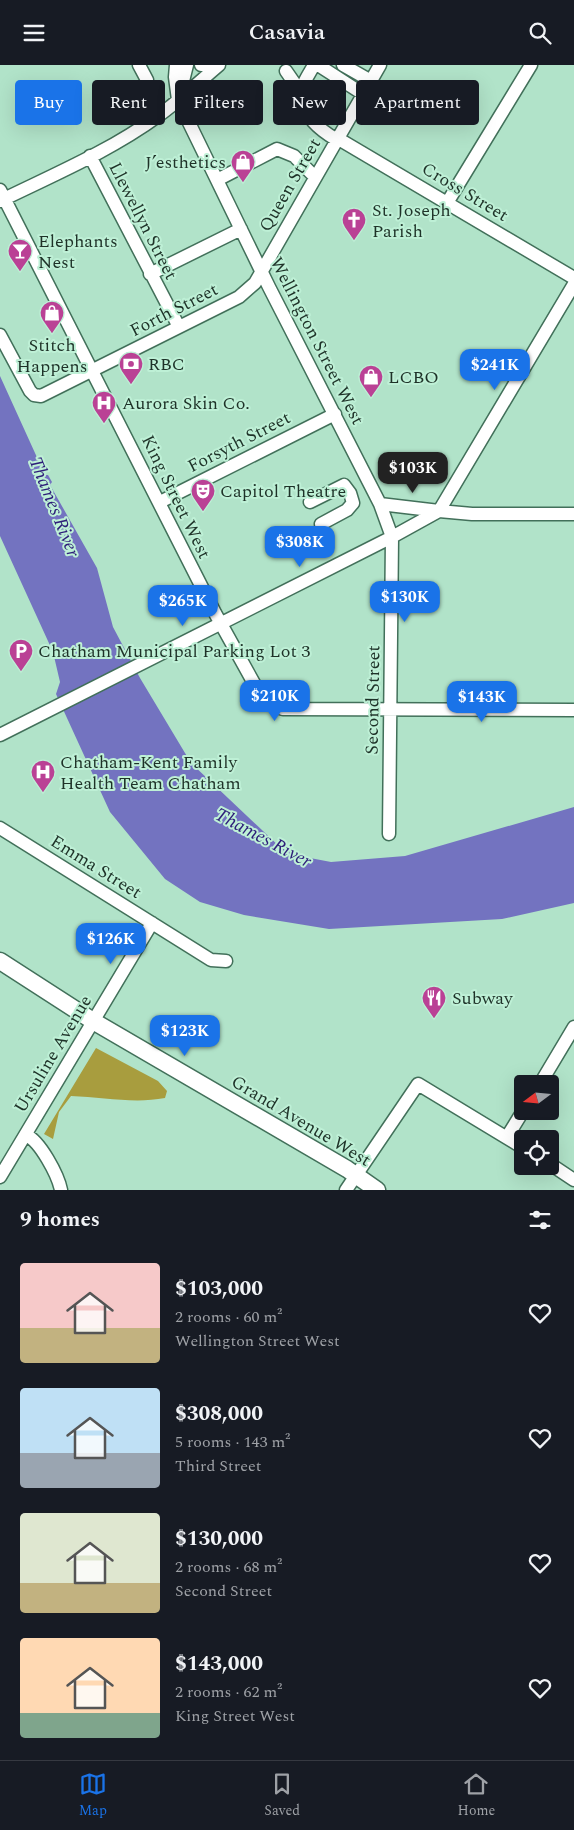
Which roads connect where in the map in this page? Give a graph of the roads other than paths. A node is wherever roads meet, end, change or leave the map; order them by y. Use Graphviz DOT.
graph roads {
  1 [pos="139,65"];
  2 [pos="176,65"];
  3 [pos="187,65"];
  4 [pos="201,65"];
  5 [pos="219,65"];
  6 [pos="316,65"];
  7 [pos="343,65"];
  8 [pos="380,65"];
  9 [pos="531,65"];
  10 [pos="286,71"];
  11 [pos="147,80"];
  12 [pos="175,80"];
  13 [pos="183,80"];
  14 [pos="201,80"];
  15 [pos="292,80"];
  16 [pos="306,80"];
  17 [pos="369,80"];
  18 [pos="372,80"];
  19 [pos="356,90"];
  20 [pos="175,102"];
  21 [pos="356,106"];
  22 [pos="190,125"];
  23 [pos="315,125"];
  24 [pos="337,139"];
  25 [pos="90,156"];
  26 [pos="315,177"];
  27 [pos="217,180"];
  28 [pos="2,196"];
  29 [pos="447,203"];
  30 [pos="241,229"];
  31 [pos="261,270"];
  32 [pos="150,274"];
  33 [pos="574,277"];
  34 [pos="574,284"];
  35 [pos="179,327"];
  36 [pos="0,335"];
  37 [pos="94,371"];
  38 [pos="335,414"];
  39 [pos="160,502"];
  40 [pos="310,502"];
  41 [pos="380,504"];
  42 [pos="439,511"];
  43 [pos="574,514"];
  44 [pos="321,524"];
  45 [pos="392,537"];
  46 [pos="222,623"];
  47 [pos="390,709"];
  48 [pos="574,710"];
  49 [pos="0,735"];
  50 [pos="0,828"];
  51 [pos="389,834"];
  52 [pos="152,923"];
  53 [pos="0,961"];
  54 [pos="226,961"];
  55 [pos="93,1021"];
  56 [pos="574,1027"];
  57 [pos="545,1075"];
  58 [pos="517,1120"];
  59 [pos="26,1135"];
  60 [pos="507,1137"];
  61 [pos="514,1142"];
  62 [pos="559,1170"];
  63 [pos="355,1175"];
  64 [pos="0,1177"];
  65 [pos="574,1179"];
  66 [pos="61,1190"];
  67 [pos="346,1190"];
  68 [pos="378,1190"];
  1 -- 11 [label="street"];
  2 -- 12 [label="street, Wellington Street West"];
  3 -- 13 [label="street"];
  4 -- 5 [label="street"];
  5 -- 14 [label="street"];
  6 -- 16 [label="street"];
  6 -- 19 [label="street"];
  7 -- 17 [label="street"];
  8 -- 18 [label="street, Queen Street"];
  9 -- 29 [label="street"];
  10 -- 15 [label="street, Cross Street"];
  20 -- 25 [label="street"];
  21 -- 24 [label="street, Queen Street"];
  22 -- 27 [label="street, Wellington Street West"];
  23 -- 24 [label="street, Cross Street"];
  24 -- 26 [label="street, Queen Street"];
  24 -- 29 [label="street, Cross Street"];
  25 -- 28 [label="street"];
  25 -- 32 [label="street, Llewellyn Street"];
  26 -- 27 [label="street"];
  26 -- 31 [label="street, Queen Street"];
  27 -- 30 [label="street, Wellington Street West"];
  28 -- 37 [label="street, King Street West"];
  29 -- 33 [label="street, Cross Street"];
  30 -- 31 [label="street, Wellington Street West"];
  30 -- 32 [label="street"];
  31 -- 35 [label="street, Forth Street"];
  31 -- 38 [label="street, Wellington Street West"];
  32 -- 35 [label="street, Llewellyn Street"];
  34 -- 42 [label="street"];
  35 -- 37 [label="street, Forth Street"];
  36 -- 37 [label="street, Forth Street"];
  37 -- 39 [label="street, King Street West"];
  38 -- 39 [label="street, Forsyth Street"];
  38 -- 41 [label="street, Wellington Street West"];
  39 -- 46 [label="street, King Street West"];
  40 -- 44 [label="street"];
  41 -- 42 [label="street"];
  41 -- 45 [label="street, Wellington Street West"];
  42 -- 43 [label="street"];
  42 -- 45 [label="street"];
  45 -- 46 [label="street"];
  45 -- 47 [label="street, Second Street"];
  46 -- 47 [label="street, King Street West"];
  46 -- 49 [label="street"];
  47 -- 48 [label="street, King Street West"];
  47 -- 51 [label="street, Second Street"];
  50 -- 52 [label="street, Emma Street"];
  52 -- 54 [label="street, Emma Street"];
  52 -- 55 [label="street, Ursuline Avenue"];
  53 -- 55 [label="main road, Grand Avenue West"];
  55 -- 59 [label="street, Ursuline Avenue"];
  55 -- 63 [label="main road, Grand Avenue West"];
  56 -- 57 [label="street"];
  58 -- 60 [label="street"];
  59 -- 64 [label="street, Ursuline Avenue"];
  59 -- 66 [label="street"];
  60 -- 61 [label="street"];
  60 -- 63 [label="street"];
  62 -- 65 [label="street"];
  63 -- 67 [label="street"];
  63 -- 68 [label="main road, Grand Avenue West"];
}
